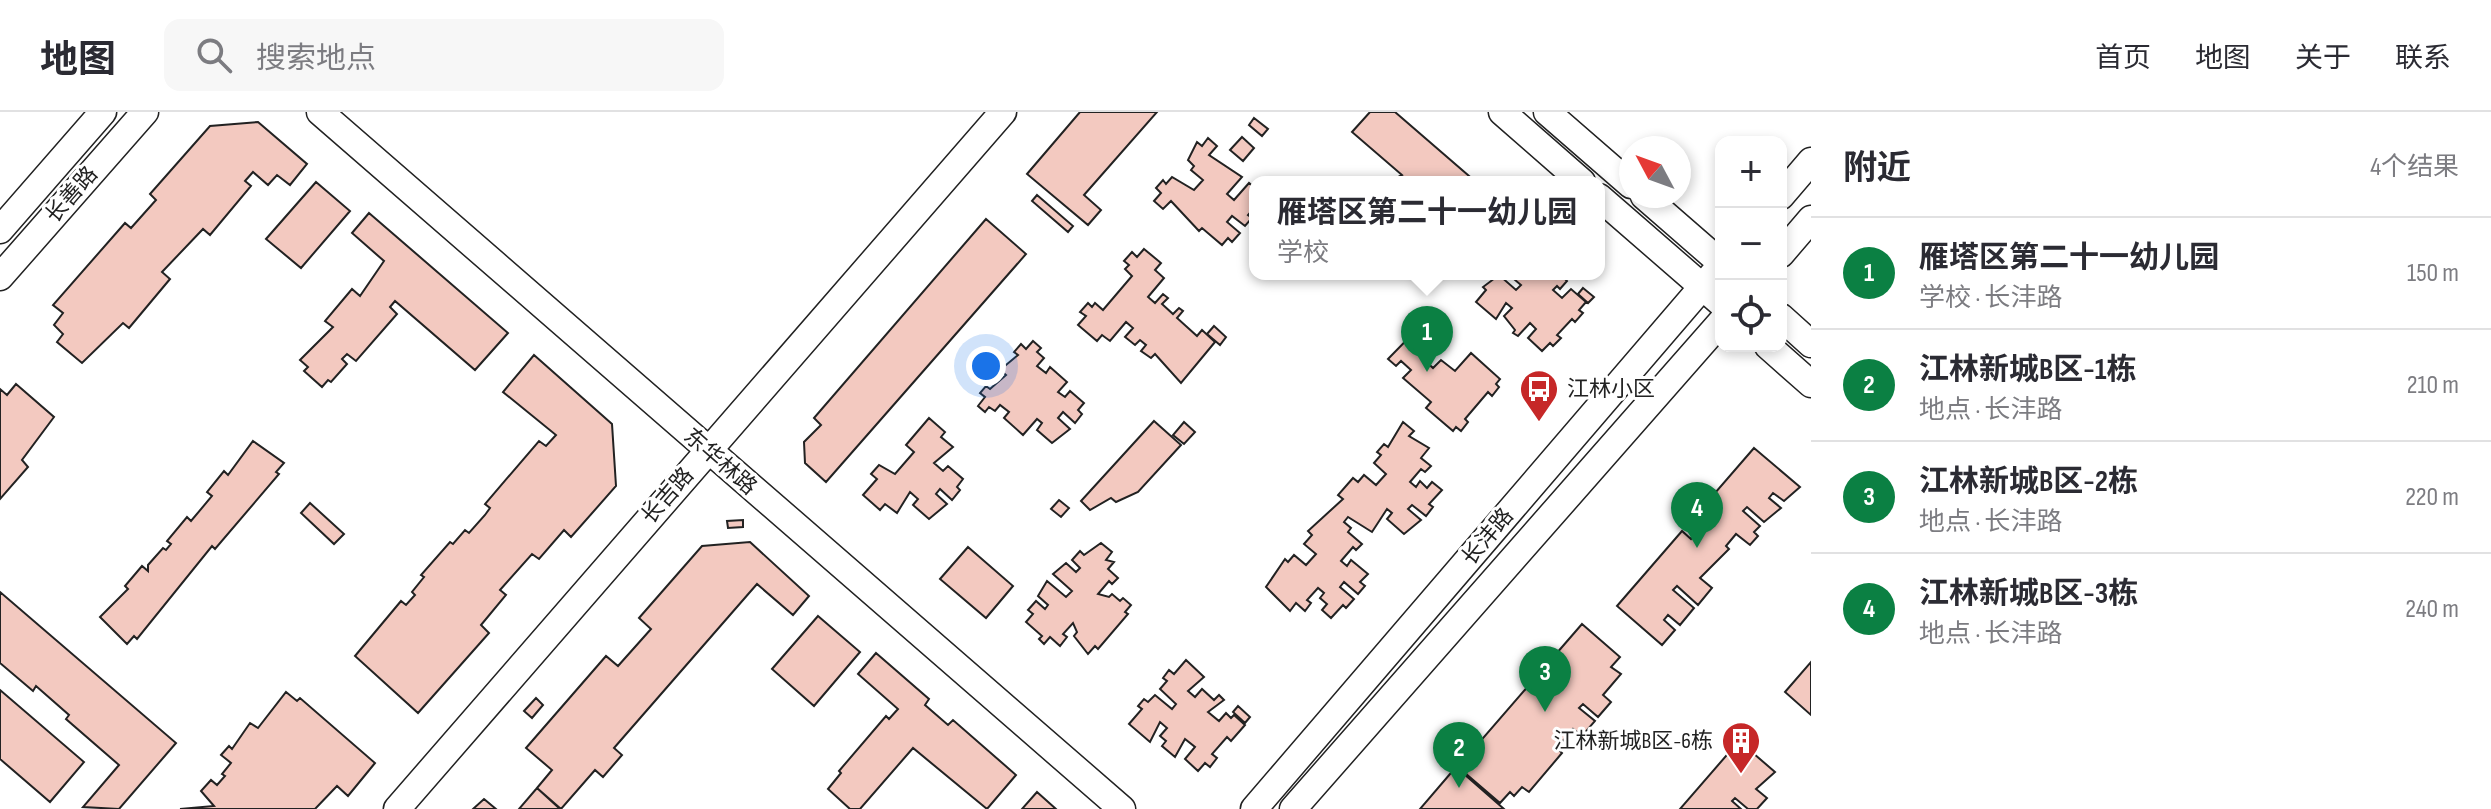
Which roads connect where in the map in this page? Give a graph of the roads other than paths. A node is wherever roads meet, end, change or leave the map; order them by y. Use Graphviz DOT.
graph roads {
  1 [pos="103,112"];
  2 [pos="145,112"];
  3 [pos="320,112"];
  4 [pos="1003,112"];
  5 [pos="1502,112"];
  6 [pos="1547,112"];
  7 [pos="1811,161"];
  8 [pos="1619,175"];
  9 [pos="1575,176"];
  10 [pos="1787,189"];
  11 [pos="1605,202"];
  12 [pos="1658,208"];
  13 [pos="1811,219"];
  14 [pos="0,230"];
  15 [pos="1787,247"];
  16 [pos="1715,259"];
  17 [pos="0,277"];
  18 [pos="1712,295"];
  19 [pos="1787,322"];
  20 [pos="1715,329"];
  21 [pos="1811,344"];
  22 [pos="1775,352"];
  23 [pos="1811,384"];
  24 [pos="707,451"];
  25 [pos="397,809"];
  26 [pos="1122,809"];
  27 [pos="1254,809"];
  28 [pos="1293,809"];
  1 -- 14 [label="street, 长善路"];
  2 -- 17 [label="street, 长善路"];
  3 -- 24 [label="street, 东华林路"];
  4 -- 24 [label="street, 长吉路"];
  5 -- 9 [label="street"];
  6 -- 8 [label="street"];
  7 -- 10 [label="street"];
  11 -- 18 [label="street"];
  12 -- 16 [label="street"];
  13 -- 15 [label="street"];
  18 -- 27 [label="street, 长沣路"];
  19 -- 21 [label="street"];
  20 -- 28 [label="street, 长沣路"];
  22 -- 23 [label="street"];
  24 -- 25 [label="street, 长吉路"];
  24 -- 26 [label="street, 东华林路"];
}
